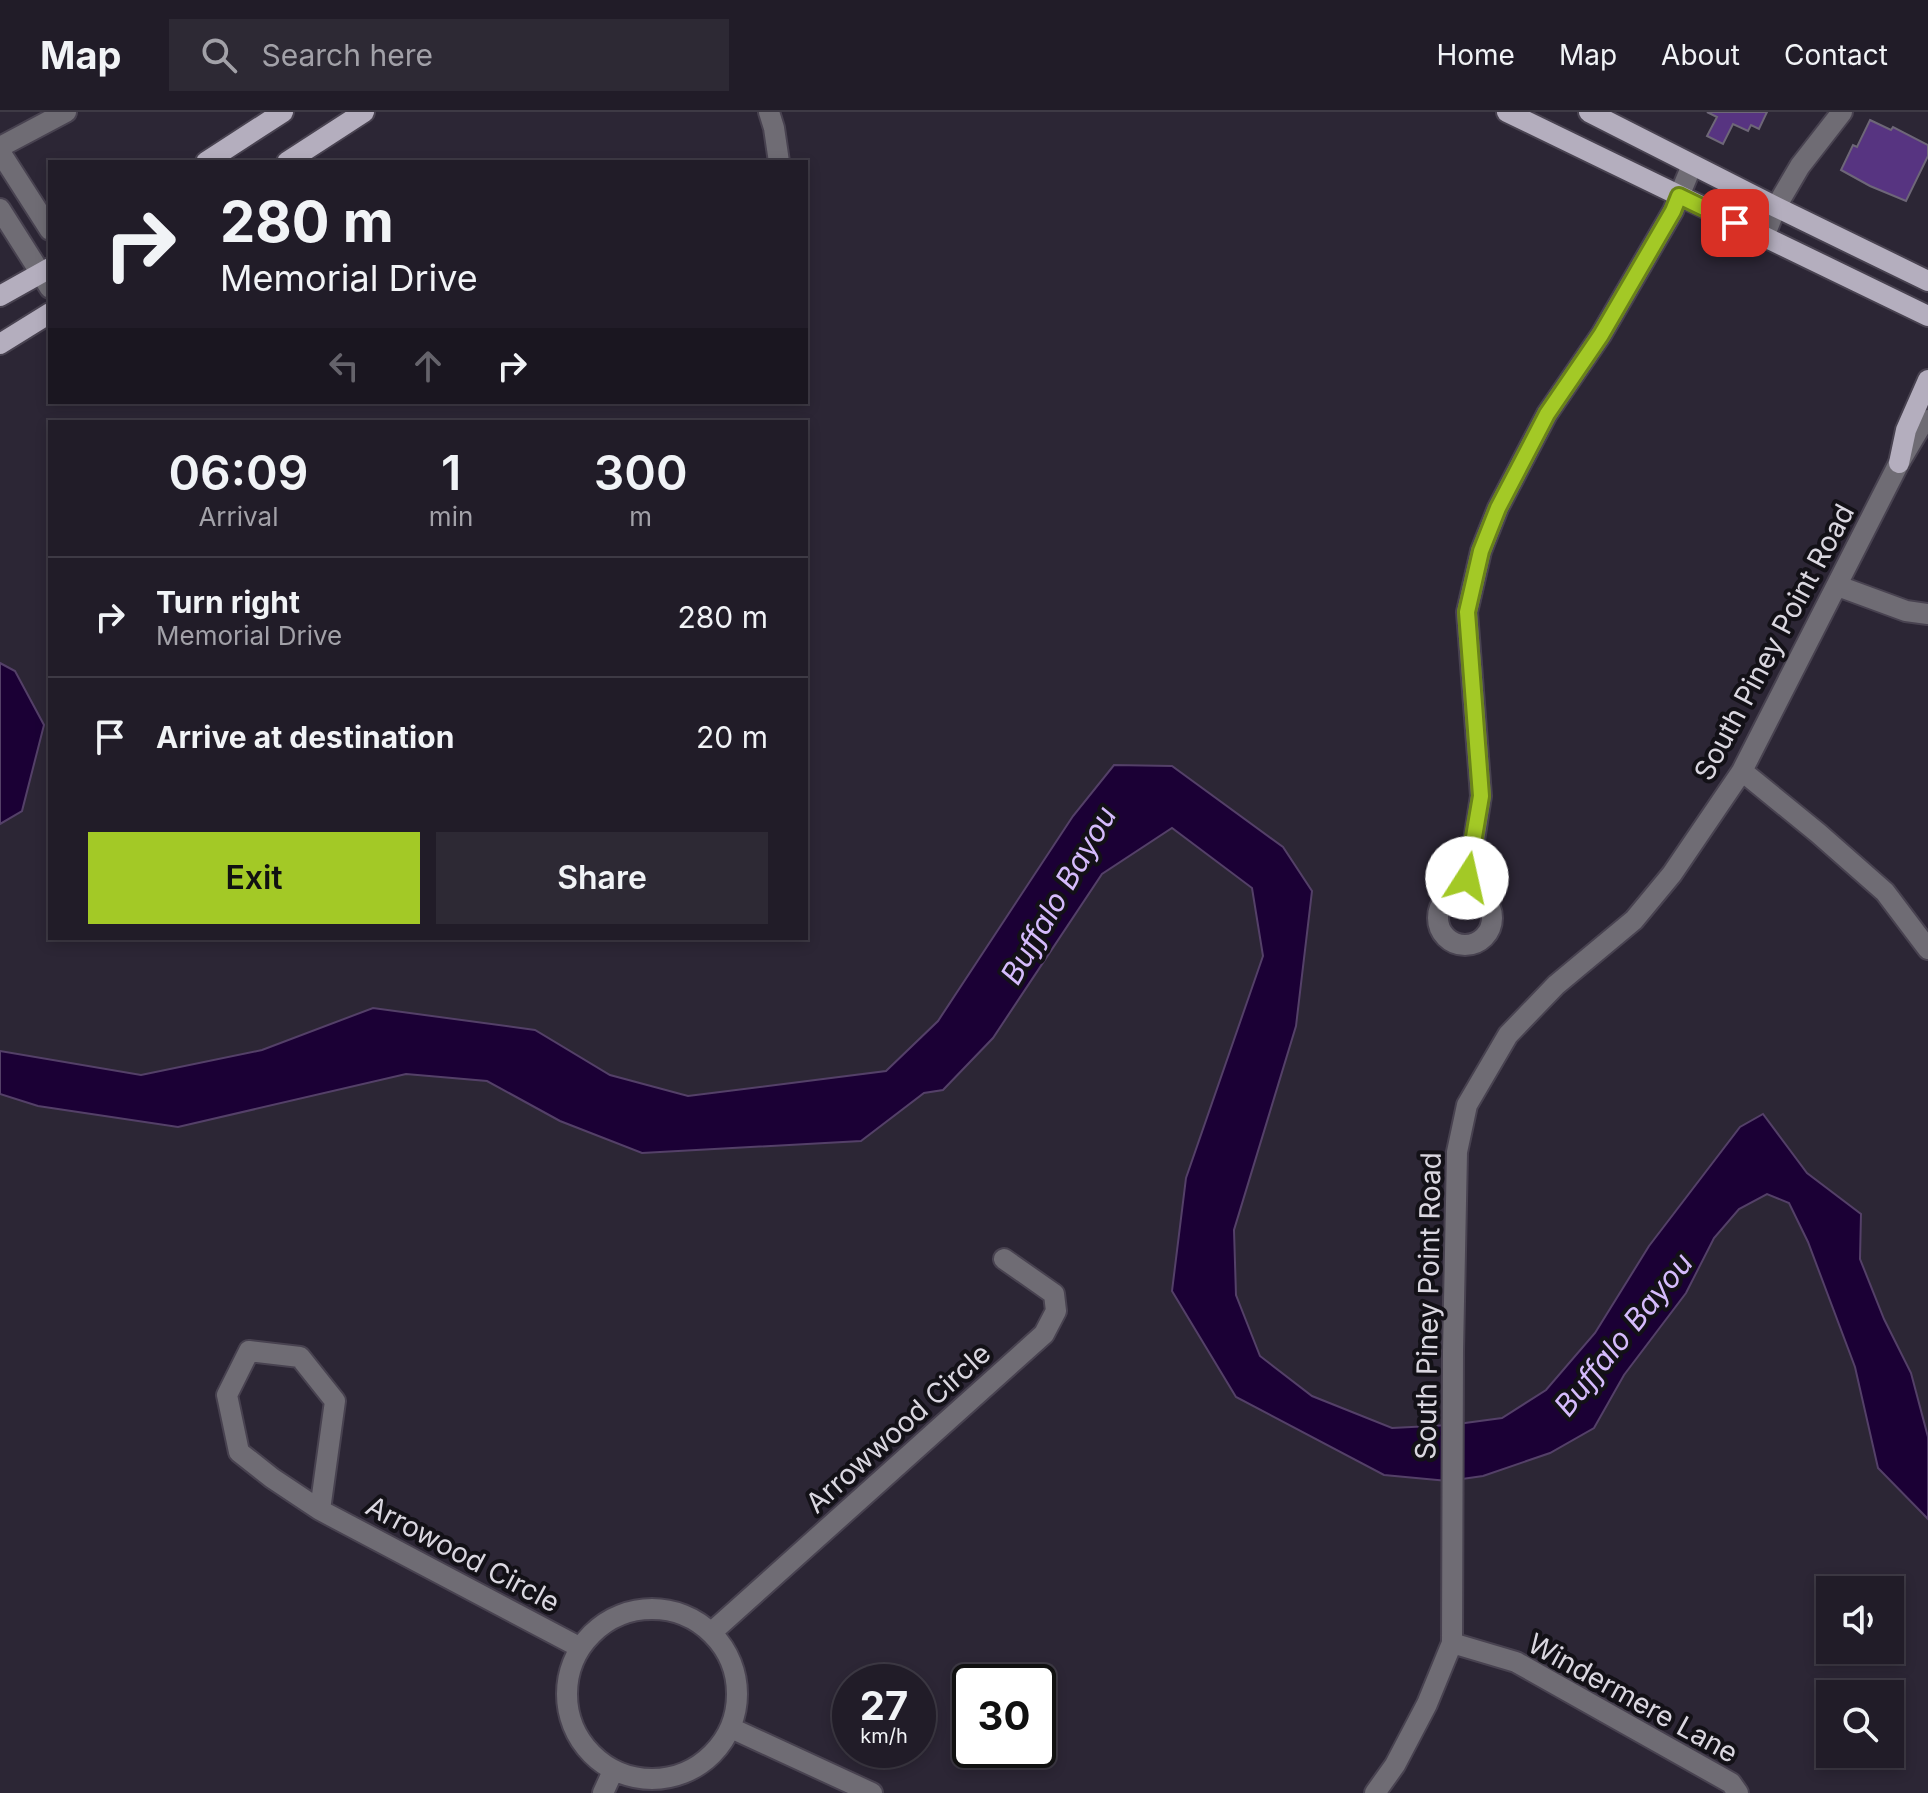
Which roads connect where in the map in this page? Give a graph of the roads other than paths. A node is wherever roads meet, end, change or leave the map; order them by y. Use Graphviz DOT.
graph roads {
  1 [pos="66,112"];
  2 [pos="283,112"];
  3 [pos="364,112"];
  4 [pos="769,112"];
  5 [pos="1507,112"];
  6 [pos="1589,112"];
  7 [pos="1842,112"];
  8 [pos="0,149"];
  9 [pos="209,160"];
  10 [pos="290,160"];
  11 [pos="779,160"];
  12 [pos="1692,165"];
  13 [pos="1679,196"];
  14 [pos="1776,207"];
  15 [pos="0,209"];
  16 [pos="38,212"];
  17 [pos="48,227"];
  18 [pos="12,228"];
  19 [pos="1764,237"];
  20 [pos="47,277"];
  21 [pos="1928,281"];
  22 [pos="0,296"];
  23 [pos="48,314"];
  24 [pos="1928,316"];
  25 [pos="0,344"];
  26 [pos="1928,380"];
  27 [pos="1928,420"];
  28 [pos="1928,445"];
  29 [pos="1899,463"];
  30 [pos="1838,586"];
  31 [pos="1928,614"];
  32 [pos="1742,771"];
  33 [pos="1466,891"];
  34 [pos="1928,949"];
  35 [pos="1004,1259"];
  36 [pos="320,1510"];
  37 [pos="712,1632"];
  38 [pos="1452,1643"];
  39 [pos="579,1647"];
  40 [pos="731,1728"];
  41 [pos="613,1771"];
  42 [pos="630,1786"];
  43 [pos="603,1793"];
  44 [pos="872,1793"];
  45 [pos="1375,1793"];
  46 [pos="1738,1793"];
  1 -- 8 [label="street"];
  2 -- 9 [label="main road"];
  3 -- 10 [label="main road"];
  4 -- 11 [label="street"];
  5 -- 13 [label="main road"];
  6 -- 12 [label="main road"];
  7 -- 14 [label="street"];
  8 -- 16 [label="street"];
  12 -- 13 [label="street"];
  12 -- 14 [label="main road"];
  13 -- 19 [label="main road"];
  13 -- 33 [label="street"];
  14 -- 19 [label="street"];
  14 -- 21 [label="main road"];
  15 -- 18 [label="street"];
  16 -- 17 [label="street"];
  16 -- 18 [label="street"];
  18 -- 20 [label="street"];
  19 -- 24 [label="main road"];
  20 -- 22 [label="main road"];
  23 -- 25 [label="main road"];
  26 -- 29 [label="main road"];
  27 -- 29 [label="street, South Piney Point Road"];
  28 -- 29 [label="street"];
  29 -- 30 [label="street, South Piney Point Road"];
  30 -- 31 [label="street"];
  30 -- 32 [label="street, South Piney Point Road"];
  32 -- 34 [label="street"];
  32 -- 38 [label="street, South Piney Point Road"];
  35 -- 37 [label="street, Arrowwood Circle"];
  36 -- 36 [label="street, Arrowood Circle"];
  36 -- 39 [label="street, Arrowood Circle"];
  37 -- 39 [label="street, Arrowood Circle"];
  37 -- 40 [label="street, Arrowood Circle"];
  38 -- 45 [label="street, South Piney Point Road"];
  38 -- 46 [label="street, Windermere Lane"];
  39 -- 41 [label="street, Arrowood Circle"];
  40 -- 42 [label="street, Arrowood Circle"];
  40 -- 44 [label="street"];
  41 -- 42 [label="street, Arrowood Circle"];
  41 -- 43 [label="street"];
}
